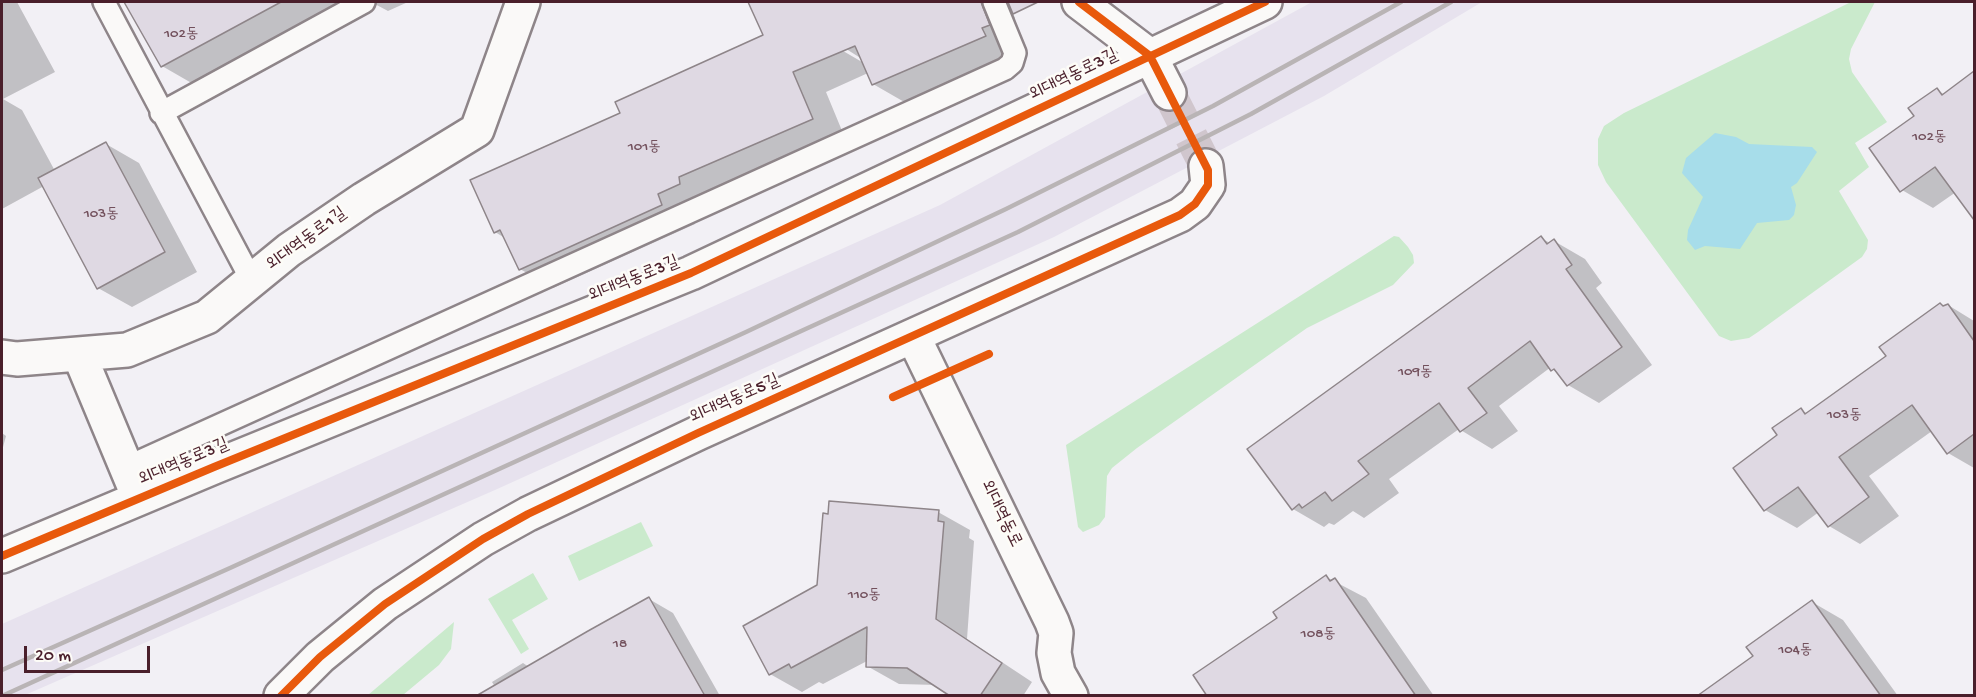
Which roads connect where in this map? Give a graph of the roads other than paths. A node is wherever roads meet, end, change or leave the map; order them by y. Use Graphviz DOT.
graph roads {
  1 [pos="104,2"];
  2 [pos="364,2"];
  3 [pos="523,2"];
  4 [pos="994,2"];
  5 [pos="1079,2"];
  6 [pos="1264,2"];
  7 [pos="1150,56"];
  8 [pos="1169,93"];
  9 [pos="160,113"];
  10 [pos="1206,166"];
  11 [pos="252,281"];
  12 [pos="913,336"];
  13 [pos="79,354"];
  14 [pos="2,357"];
  15 [pos="127,468"];
  16 [pos="139,498"];
  17 [pos="2,556"];
  18 [pos="281,696"];
  19 [pos="1071,696"];
  1 -- 9 [label="lane"];
  2 -- 9 [label="lane"];
  3 -- 11 [label="street, 외대역동로1길"];
  4 -- 15 [label="lane"];
  5 -- 7 [label="street"];
  6 -- 7 [label="street, 외대역동로3길"];
  7 -- 8 [label="street"];
  7 -- 16 [label="street, 외대역동로3길"];
  9 -- 11 [label="lane"];
  10 -- 12 [label="street, 외대역동로5길"];
  11 -- 13 [label="street, 외대역동로1길"];
  12 -- 18 [label="street, 외대역동로5길"];
  12 -- 19 [label="street, 외대역동로"];
  13 -- 14 [label="street, 외대역동로1길"];
  13 -- 15 [label="street"];
  15 -- 16 [label="street"];
  16 -- 17 [label="street, 외대역동로3길"];
}
